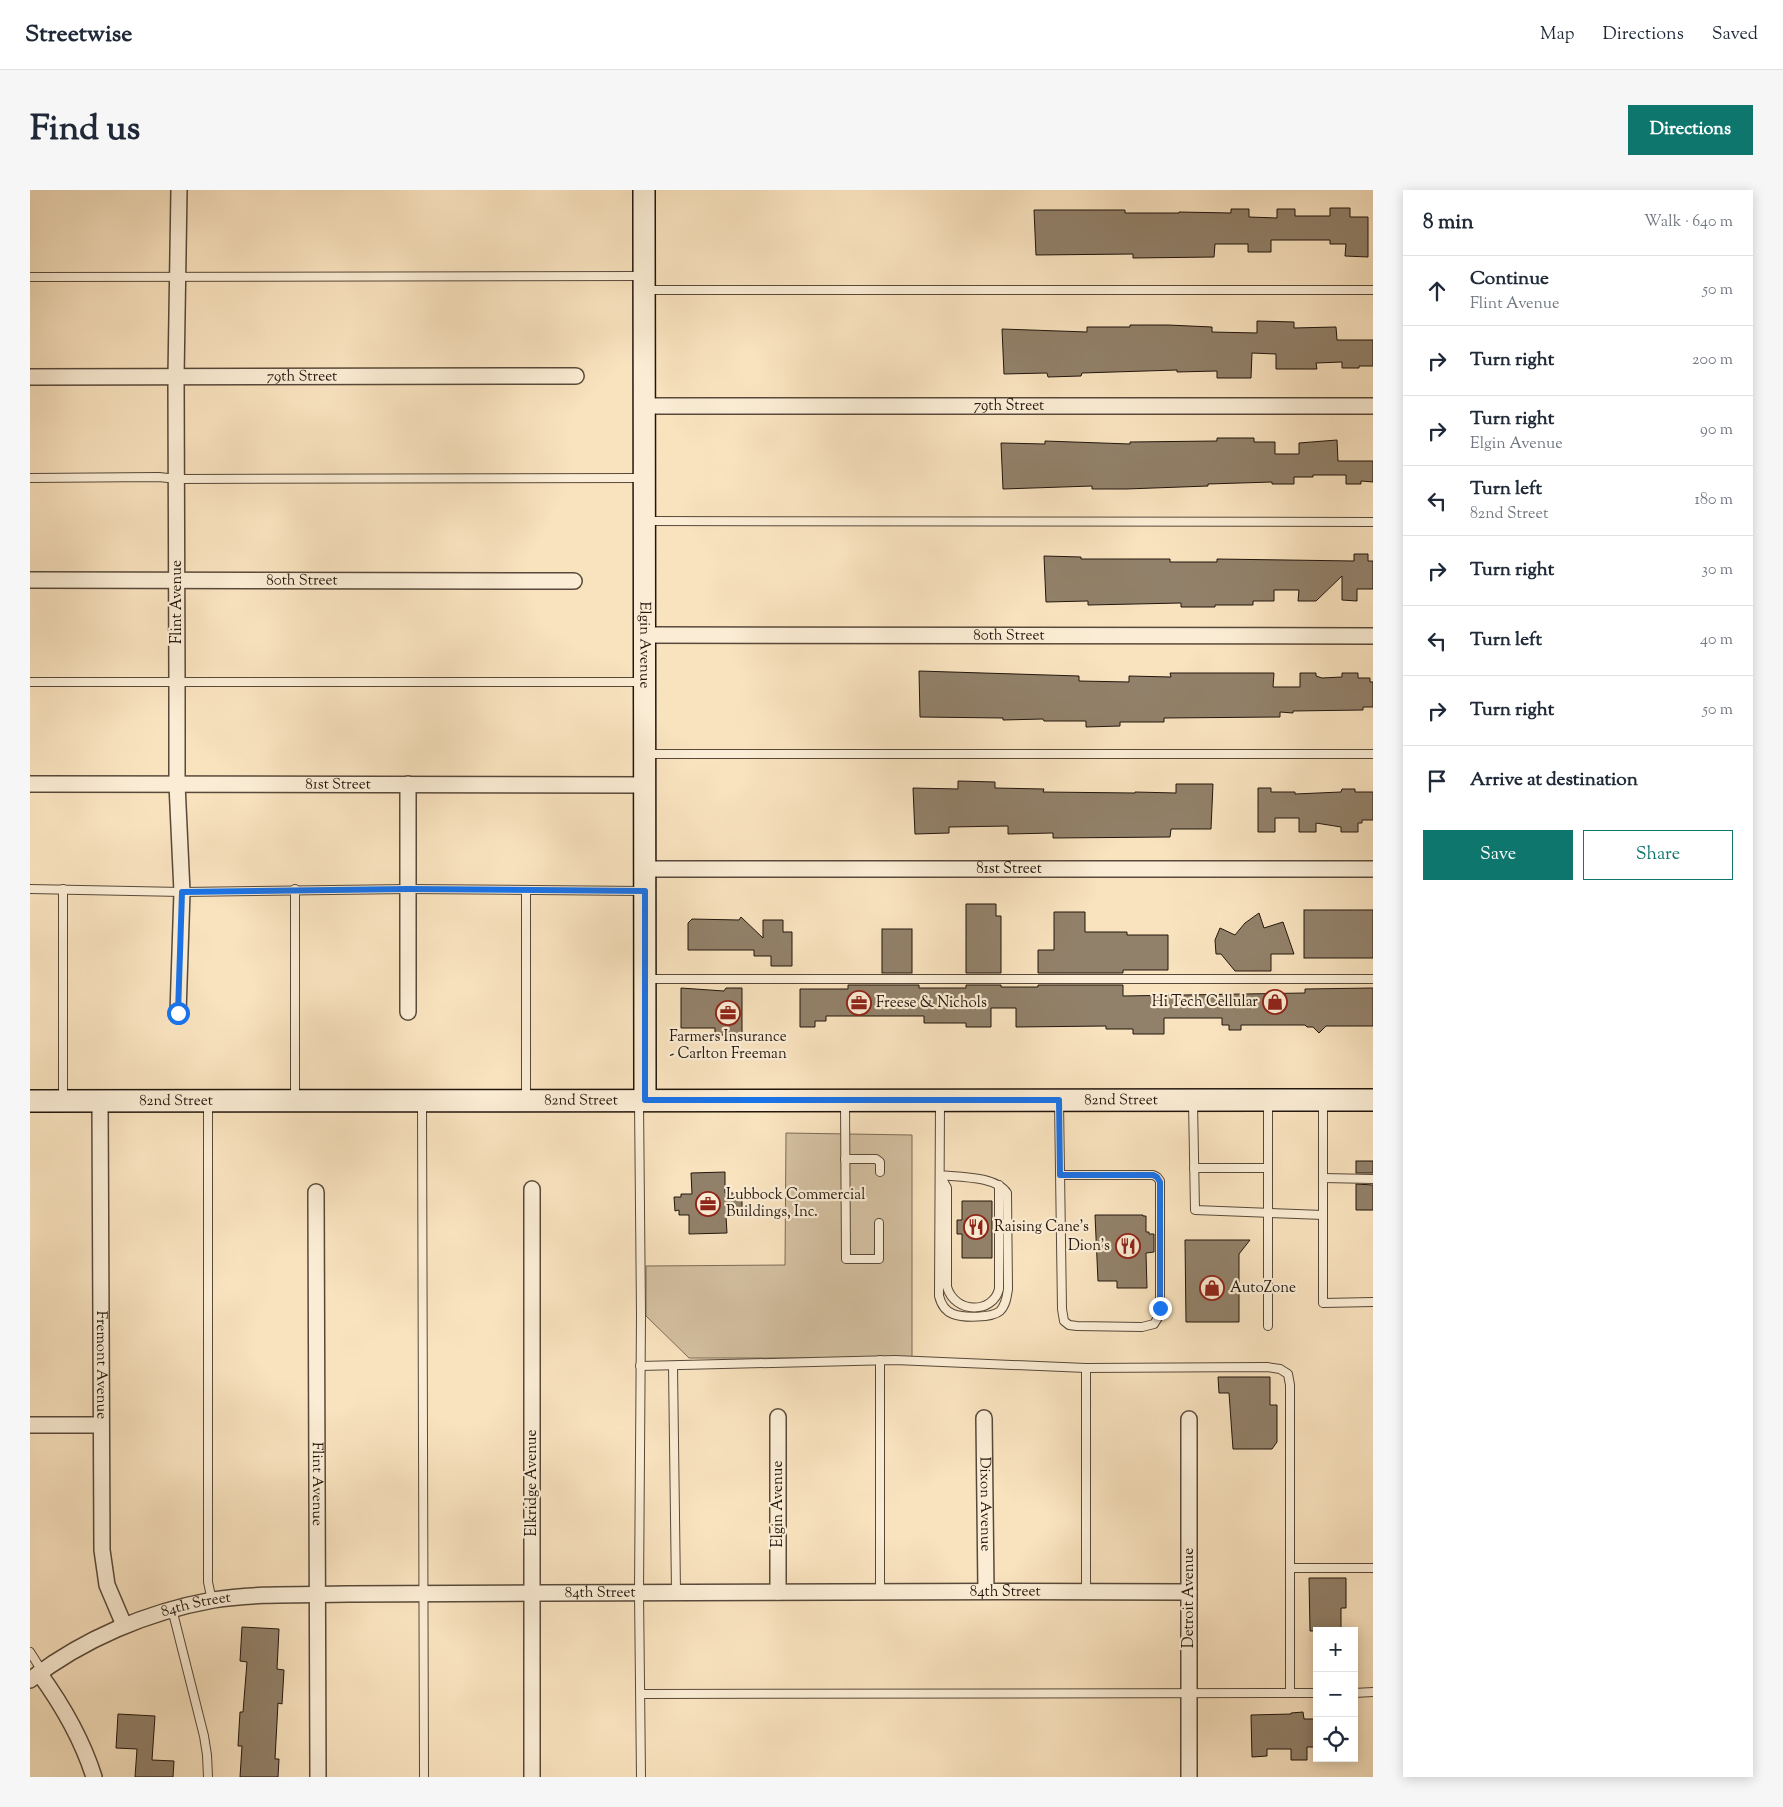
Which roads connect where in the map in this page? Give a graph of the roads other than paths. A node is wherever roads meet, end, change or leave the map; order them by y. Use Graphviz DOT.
graph roads {
  1 [pos="179,190"];
  2 [pos="644,190"];
  3 [pos="30,277"];
  4 [pos="179,277"];
  5 [pos="644,283"];
  6 [pos="1373,290"];
  7 [pos="576,376"];
  8 [pos="30,377"];
  9 [pos="176,377"];
  10 [pos="644,406"];
  11 [pos="1373,406"];
  12 [pos="30,478"];
  13 [pos="644,478"];
  14 [pos="177,479"];
  15 [pos="644,521"];
  16 [pos="1373,522"];
  17 [pos="30,580"];
  18 [pos="177,580"];
  19 [pos="574,581"];
  20 [pos="644,635"];
  21 [pos="1373,636"];
  22 [pos="30,682"];
  23 [pos="177,682"];
  24 [pos="644,682"];
  25 [pos="645,754"];
  26 [pos="1373,754"];
  27 [pos="30,784"];
  28 [pos="177,784"];
  29 [pos="408,784"];
  30 [pos="645,785"];
  31 [pos="645,869"];
  32 [pos="1373,869"];
  33 [pos="30,889"];
  34 [pos="63,889"];
  35 [pos="295,889"];
  36 [pos="408,889"];
  37 [pos="526,890"];
  38 [pos="645,891"];
  39 [pos="182,892"];
  40 [pos="645,979"];
  41 [pos="1373,979"];
  42 [pos="408,1012"];
  43 [pos="178,1013"];
  44 [pos="526,1100"];
  45 [pos="642,1100"];
  46 [pos="845,1100"];
  47 [pos="940,1100"];
  48 [pos="1059,1100"];
  49 [pos="1193,1100"];
  50 [pos="1268,1100"];
  51 [pos="1323,1100"];
  52 [pos="1373,1100"];
  53 [pos="30,1101"];
  54 [pos="63,1101"];
  55 [pos="100,1101"];
  56 [pos="208,1101"];
  57 [pos="295,1101"];
  58 [pos="422,1101"];
  59 [pos="845,1159"];
  60 [pos="1194,1168"];
  61 [pos="1268,1168"];
  62 [pos="880,1172"];
  63 [pos="940,1175"];
  64 [pos="1060,1175"];
  65 [pos="1323,1178"];
  66 [pos="1373,1179"];
  67 [pos="999,1184"];
  68 [pos="532,1189"];
  69 [pos="316,1192"];
  70 [pos="1268,1213"];
  71 [pos="1323,1215"];
  72 [pos="879,1223"];
  73 [pos="1373,1302"];
  74 [pos="1268,1326"];
  75 [pos="880,1360"];
  76 [pos="640,1366"];
  77 [pos="673,1366"];
  78 [pos="1086,1368"];
  79 [pos="778,1417"];
  80 [pos="984,1418"];
  81 [pos="1189,1419"];
  82 [pos="30,1425"];
  83 [pos="101,1425"];
  84 [pos="1290,1568"];
  85 [pos="1373,1568"];
  86 [pos="880,1591"];
  87 [pos="986,1591"];
  88 [pos="639,1592"];
  89 [pos="676,1592"];
  90 [pos="778,1592"];
  91 [pos="1086,1592"];
  92 [pos="1189,1592"];
  93 [pos="532,1593"];
  94 [pos="318,1594"];
  95 [pos="424,1594"];
  96 [pos="212,1601"];
  97 [pos="172,1609"];
  98 [pos="124,1625"];
  99 [pos="30,1652"];
  100 [pos="37,1675"];
  101 [pos="1373,1692"];
  102 [pos="1290,1693"];
  103 [pos="1313,1693"];
  104 [pos="1358,1693"];
  105 [pos="641,1694"];
  106 [pos="1189,1694"];
  107 [pos="94,1777"];
  108 [pos="208,1777"];
  109 [pos="318,1777"];
  110 [pos="424,1777"];
  111 [pos="532,1777"];
  112 [pos="641,1777"];
  113 [pos="1189,1777"];
  1 -- 4 [label="street, Flint Avenue"];
  2 -- 5 [label="main road, Elgin Avenue"];
  3 -- 4 [label="lane"];
  4 -- 5 [label="lane"];
  4 -- 9 [label="street, Flint Avenue"];
  5 -- 6 [label="lane"];
  5 -- 10 [label="main road, Elgin Avenue"];
  7 -- 9 [label="street, 79th Street"];
  8 -- 9 [label="street, 79th Street"];
  9 -- 14 [label="street, Flint Avenue"];
  10 -- 11 [label="street, 79th Street"];
  10 -- 13 [label="main road, Elgin Avenue"];
  12 -- 14 [label="lane"];
  13 -- 14 [label="lane"];
  13 -- 15 [label="main road, Elgin Avenue"];
  14 -- 18 [label="street, Flint Avenue"];
  15 -- 16 [label="lane"];
  15 -- 20 [label="main road, Elgin Avenue"];
  17 -- 18 [label="street, 80th Street"];
  18 -- 19 [label="street, 80th Street"];
  18 -- 23 [label="street, Flint Avenue"];
  20 -- 21 [label="street, 80th Street"];
  20 -- 24 [label="main road, Elgin Avenue"];
  22 -- 23 [label="lane"];
  23 -- 24 [label="lane"];
  23 -- 28 [label="street, Flint Avenue"];
  24 -- 25 [label="main road, Elgin Avenue"];
  25 -- 26 [label="lane"];
  25 -- 30 [label="main road, Elgin Avenue"];
  27 -- 28 [label="street, 81st Street"];
  28 -- 29 [label="street, 81st Street"];
  28 -- 39 [label="street, Flint Avenue"];
  29 -- 30 [label="street, 81st Street"];
  29 -- 36 [label="street"];
  30 -- 31 [label="main road, Elgin Avenue"];
  31 -- 32 [label="street, 81st Street"];
  31 -- 38 [label="main road, Elgin Avenue"];
  33 -- 34 [label="lane"];
  34 -- 39 [label="lane"];
  34 -- 54 [label="lane"];
  35 -- 36 [label="lane"];
  35 -- 39 [label="lane"];
  35 -- 57 [label="lane"];
  36 -- 37 [label="lane"];
  36 -- 42 [label="street"];
  37 -- 38 [label="lane"];
  37 -- 44 [label="lane"];
  38 -- 40 [label="main road, Elgin Avenue"];
  39 -- 43 [label="street, Flint Avenue"];
  40 -- 41 [label="lane"];
  40 -- 45 [label="main road, Elgin Avenue"];
  44 -- 45 [label="main road, 82nd Street"];
  44 -- 58 [label="main road, 82nd Street"];
  45 -- 46 [label="main road, 82nd Street"];
  45 -- 76 [label="lane"];
  46 -- 47 [label="main road, 82nd Street"];
  46 -- 59 [label="lane"];
  47 -- 48 [label="main road, 82nd Street"];
  47 -- 63 [label="lane"];
  48 -- 49 [label="main road, 82nd Street"];
  48 -- 64 [label="lane"];
  49 -- 50 [label="main road, 82nd Street"];
  49 -- 60 [label="lane"];
  50 -- 51 [label="main road, 82nd Street"];
  50 -- 61 [label="lane"];
  51 -- 52 [label="main road, 82nd Street"];
  51 -- 65 [label="lane"];
  53 -- 54 [label="main road, 82nd Street"];
  54 -- 55 [label="main road, 82nd Street"];
  55 -- 56 [label="main road, 82nd Street"];
  55 -- 83 [label="street, Fremont Avenue"];
  56 -- 57 [label="main road, 82nd Street"];
  56 -- 96 [label="lane"];
  57 -- 58 [label="main road, 82nd Street"];
  58 -- 95 [label="lane"];
  59 -- 62 [label="lane"];
  59 -- 72 [label="lane"];
  60 -- 61 [label="lane"];
  60 -- 70 [label="lane"];
  61 -- 70 [label="lane"];
  63 -- 67 [label="lane"];
  63 -- 67 [label="lane"];
  63 -- 67 [label="lane"];
  64 -- 64 [label="lane"];
  65 -- 66 [label="lane"];
  65 -- 71 [label="lane"];
  68 -- 93 [label="street, Elkridge Avenue"];
  69 -- 94 [label="street, Flint Avenue"];
  70 -- 71 [label="lane"];
  70 -- 74 [label="lane"];
  71 -- 73 [label="lane"];
  75 -- 77 [label="lane"];
  75 -- 78 [label="lane"];
  75 -- 86 [label="lane"];
  76 -- 77 [label="lane"];
  76 -- 88 [label="lane"];
  77 -- 89 [label="lane"];
  78 -- 84 [label="lane"];
  78 -- 91 [label="lane"];
  79 -- 90 [label="street, Elgin Avenue"];
  80 -- 87 [label="street, Dixon Avenue"];
  81 -- 92 [label="street, Detroit Avenue"];
  82 -- 83 [label="street"];
  83 -- 98 [label="street, Fremont Avenue"];
  84 -- 85 [label="lane"];
  84 -- 102 [label="lane"];
  86 -- 87 [label="street, 84th Street"];
  86 -- 90 [label="street, 84th Street"];
  87 -- 91 [label="street, 84th Street"];
  88 -- 89 [label="street, 84th Street"];
  88 -- 93 [label="street, 84th Street"];
  88 -- 105 [label="lane"];
  89 -- 90 [label="street, 84th Street"];
  91 -- 92 [label="street, 84th Street"];
  92 -- 106 [label="street, Detroit Avenue"];
  93 -- 95 [label="street, 84th Street"];
  93 -- 111 [label="street, Elkridge Avenue"];
  94 -- 95 [label="street, 84th Street"];
  94 -- 96 [label="street, 84th Street"];
  94 -- 109 [label="street, Flint Avenue"];
  95 -- 110 [label="lane"];
  96 -- 97 [label="street, 84th Street"];
  97 -- 98 [label="street, 84th Street"];
  97 -- 108 [label="lane"];
  98 -- 100 [label="street, 84th Street"];
  99 -- 100 [label="lane"];
  100 -- 107 [label="street"];
  101 -- 104 [label="lane"];
  102 -- 103 [label="lane"];
  102 -- 106 [label="lane"];
  105 -- 106 [label="lane"];
  105 -- 112 [label="lane"];
  106 -- 113 [label="street, Detroit Avenue"];
}
